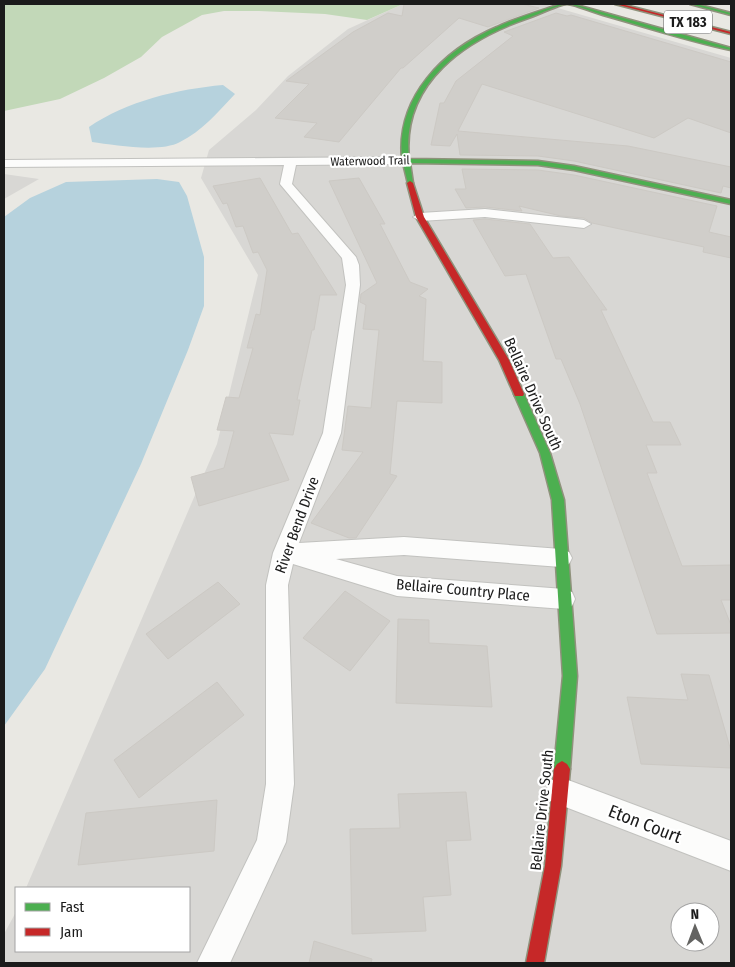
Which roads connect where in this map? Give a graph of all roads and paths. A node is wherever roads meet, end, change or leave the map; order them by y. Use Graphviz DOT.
graph roads {
  1 [pos="565,4"];
  2 [pos="569,4"];
  3 [pos="617,4"];
  4 [pos="692,4"];
  5 [pos="642,8"];
  6 [pos="607,9"];
  7 [pos="731,14"];
  8 [pos="731,28"];
  9 [pos="731,35"];
  10 [pos="731,49"];
  11 [pos="404,161"];
  12 [pos="291,162"];
  13 [pos="4,163"];
  14 [pos="731,202"];
  15 [pos="420,217"];
  16 [pos="584,224"];
  17 [pos="284,553"];
  18 [pos="561,558"];
  19 [pos="564,599"];
  20 [pos="560,791"];
  21 [pos="731,856"];
  22 [pos="213,963"];
  23 [pos="535,963"];
  1 -- 11 [label="main road, Bellaire Drive South"];
  2 -- 6 [label="main road"];
  3 -- 5 [label="main road, TX 183"];
  4 -- 7 [label="main road"];
  5 -- 8 [label="main road, TX 183"];
  5 -- 9 [label="main road"];
  6 -- 10 [label="main road"];
  11 -- 12 [label="street, Waterwood Trail"];
  11 -- 14 [label="main road, Waterwood Trail"];
  11 -- 15 [label="main road, Bellaire Drive South"];
  12 -- 13 [label="street, Waterwood Trail"];
  12 -- 17 [label="street, River Bend Drive"];
  15 -- 16 [label="street"];
  15 -- 18 [label="main road, Bellaire Drive South"];
  17 -- 18 [label="street"];
  17 -- 19 [label="street, Bellaire Country Place"];
  17 -- 22 [label="street, River Bend Drive"];
  18 -- 19 [label="main road, Bellaire Drive South"];
  19 -- 20 [label="main road, Bellaire Drive South"];
  20 -- 21 [label="street, Eton Court"];
  20 -- 23 [label="main road, Bellaire Drive South"];
}
